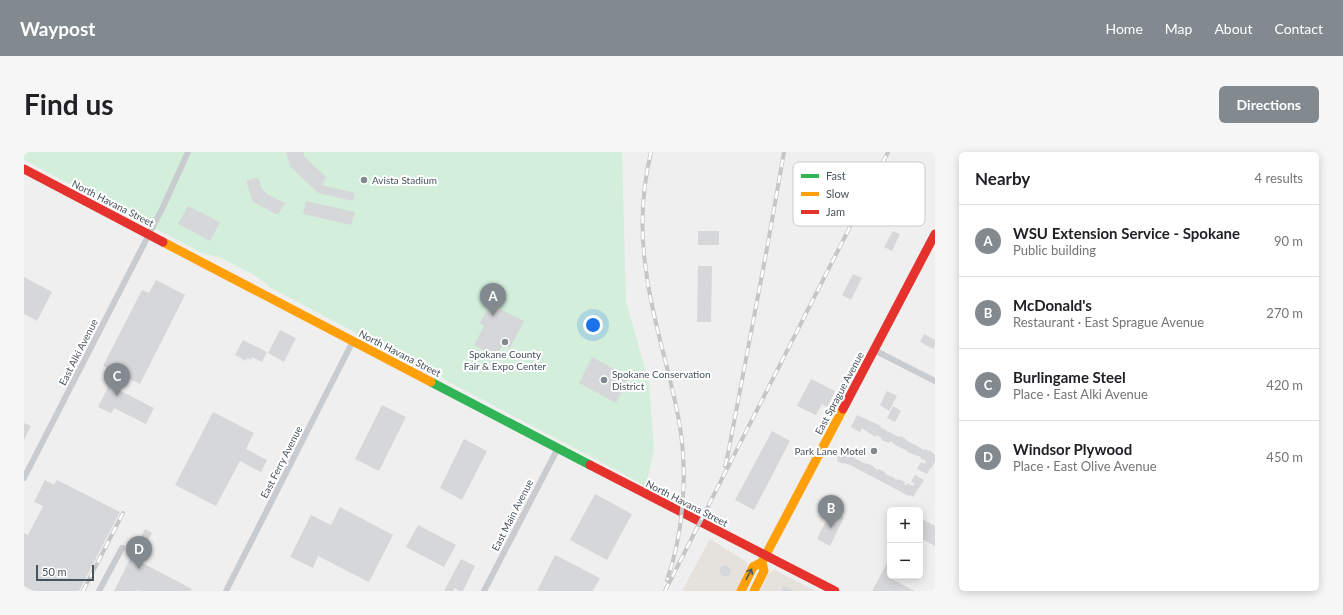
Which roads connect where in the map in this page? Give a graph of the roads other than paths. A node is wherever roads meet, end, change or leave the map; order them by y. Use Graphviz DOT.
graph roads {
  1 [pos="188,152"];
  2 [pos="24,169"];
  3 [pos="149,234"];
  4 [pos="935,234"];
  5 [pos="353,341"];
  6 [pos="874,350"];
  7 [pos="935,381"];
  8 [pos="558,448"];
  9 [pos="24,478"];
  10 [pos="122,548"];
  11 [pos="764,559"];
  12 [pos="99,591"];
  13 [pos="226,591"];
  14 [pos="484,591"];
  15 [pos="741,591"];
  16 [pos="754,591"];
  17 [pos="836,591"];
  1 -- 3 [label="street, East Alki Avenue"];
  2 -- 3 [label="street, North Havana Street"];
  3 -- 5 [label="street, North Havana Street"];
  3 -- 9 [label="street, East Alki Avenue"];
  4 -- 6 [label="street, East Sprague Avenue"];
  5 -- 8 [label="street, North Havana Street"];
  5 -- 13 [label="street, East Ferry Avenue"];
  6 -- 7 [label="street"];
  6 -- 11 [label="street, East Sprague Avenue"];
  8 -- 11 [label="street, North Havana Street"];
  8 -- 14 [label="street, East Main Avenue"];
  10 -- 12 [label="street"];
  15 -- 11 [label="street, East Sprague Avenue, one-way"];
  11 -- 16 [label="street, East Sprague Avenue"];
  11 -- 17 [label="street, North Havana Street"];
}
